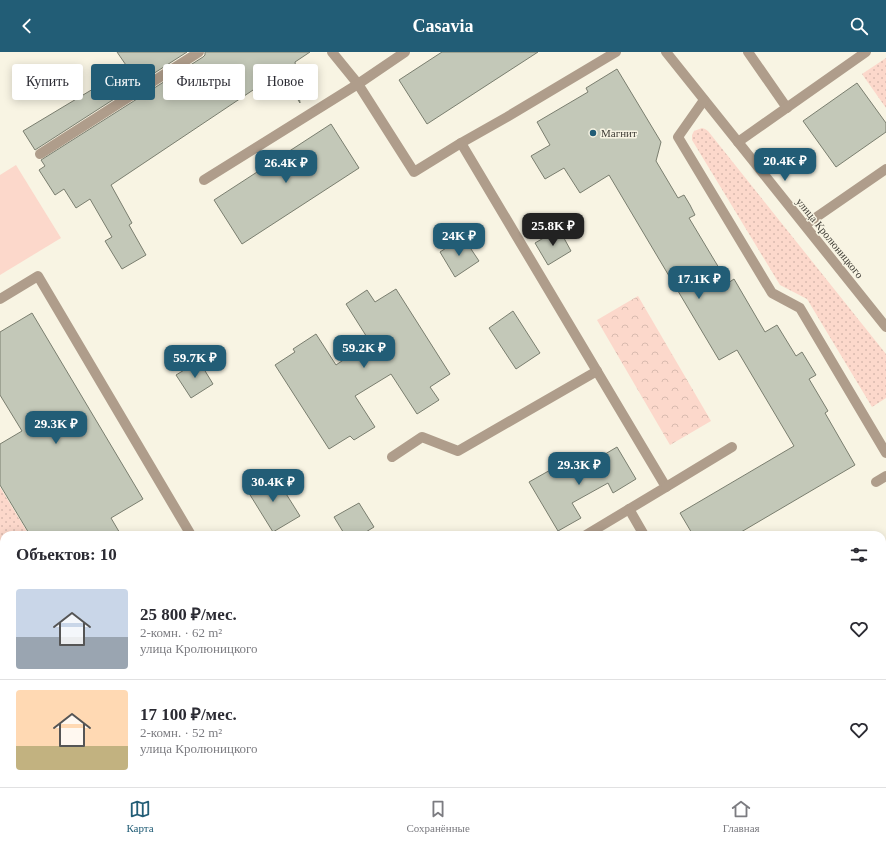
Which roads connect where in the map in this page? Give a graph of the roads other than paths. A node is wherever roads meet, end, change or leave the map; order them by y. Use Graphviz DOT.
graph roads {
  1 [pos="199,52"];
  2 [pos="332,52"];
  3 [pos="405,52"];
  4 [pos="616,52"];
  5 [pos="666,52"];
  6 [pos="748,52"];
  7 [pos="866,52"];
  8 [pos="358,84"];
  9 [pos="704,100"];
  10 [pos="787,108"];
  11 [pos="738,142"];
  12 [pos="461,143"];
  13 [pos="40,154"];
  14 [pos="886,169"];
  15 [pos="204,180"];
  16 [pos="805,225"];
  17 [pos="0,299"];
  18 [pos="886,327"];
  19 [pos="597,371"];
  20 [pos="732,447"];
  21 [pos="886,453"];
  22 [pos="392,457"];
  23 [pos="886,476"];
  24 [pos="876,482"];
  25 [pos="666,487"];
  26 [pos="629,509"];
  27 [pos="189,531"];
  28 [pos="593,531"];
  29 [pos="642,531"];
  1 -- 13 [label="street"];
  2 -- 8 [label="street"];
  3 -- 8 [label="street"];
  4 -- 12 [label="street"];
  5 -- 9 [label="street, улица Кролюницкого"];
  6 -- 10 [label="street"];
  7 -- 10 [label="street"];
  8 -- 12 [label="street"];
  8 -- 15 [label="street"];
  9 -- 11 [label="street, улица Кролюницкого"];
  9 -- 21 [label="street"];
  10 -- 11 [label="street"];
  11 -- 16 [label="street, улица Кролюницкого"];
  12 -- 19 [label="street"];
  14 -- 16 [label="street"];
  16 -- 18 [label="street, улица Кролюницкого"];
  17 -- 27 [label="street"];
  19 -- 22 [label="street"];
  19 -- 25 [label="street"];
  20 -- 25 [label="street"];
  23 -- 24 [label="street"];
  25 -- 26 [label="street"];
  26 -- 28 [label="street"];
  26 -- 29 [label="street"];
}
